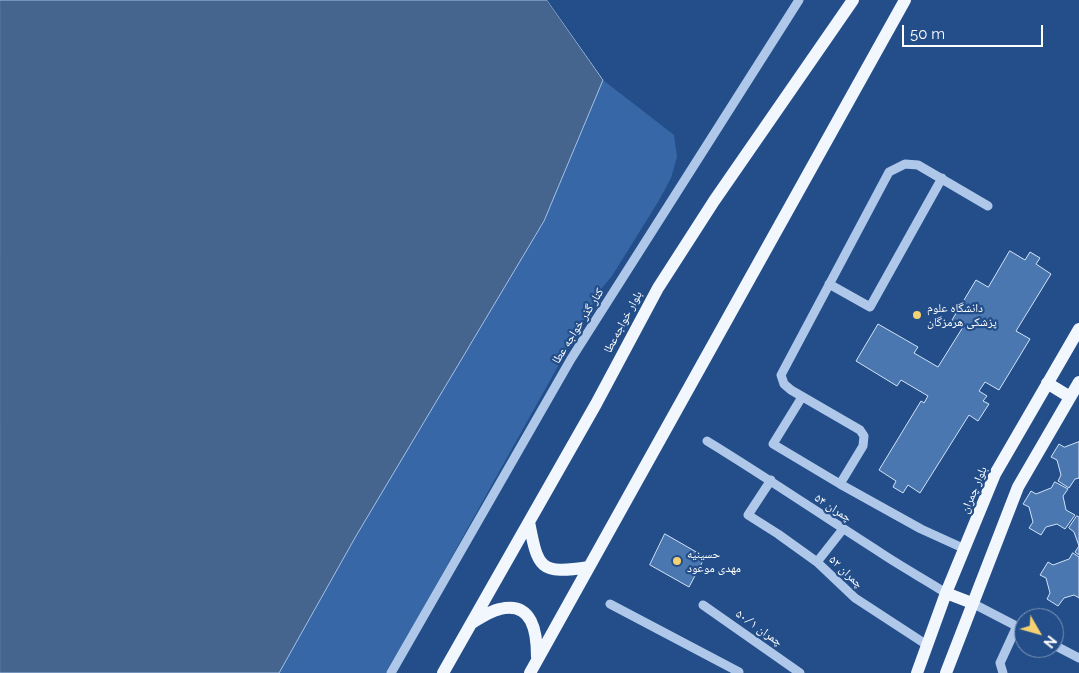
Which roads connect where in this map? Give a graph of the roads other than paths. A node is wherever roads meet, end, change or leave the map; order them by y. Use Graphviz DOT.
graph roads {
  1 [pos="799,0"];
  2 [pos="853,0"];
  3 [pos="905,0"];
  4 [pos="942,178"];
  5 [pos="988,206"];
  6 [pos="829,284"];
  7 [pos="1079,329"];
  8 [pos="1079,382"];
  9 [pos="1047,383"];
  10 [pos="802,397"];
  11 [pos="1070,397"];
  12 [pos="707,441"];
  13 [pos="771,480"];
  14 [pos="840,484"];
  15 [pos="529,522"];
  16 [pos="843,529"];
  17 [pos="964,550"];
  18 [pos="817,562"];
  19 [pos="589,566"];
  20 [pos="946,593"];
  21 [pos="972,603"];
  22 [pos="610,604"];
  23 [pos="703,605"];
  24 [pos="471,623"];
  25 [pos="1014,625"];
  26 [pos="1014,638"];
  27 [pos="927,645"];
  28 [pos="1064,650"];
  29 [pos="1079,658"];
  30 [pos="537,660"];
  31 [pos="391,673"];
  32 [pos="443,673"];
  33 [pos="530,673"];
  34 [pos="738,673"];
  35 [pos="800,673"];
  36 [pos="917,673"];
  37 [pos="946,673"];
  38 [pos="1003,673"];
  1 -- 31 [label="street, کنار گذر خواجه عطا"];
  2 -- 15 [label="main road, بلوار خواجه‌عطا"];
  3 -- 19 [label="main road"];
  4 -- 5 [label="street"];
  4 -- 6 [label="street"];
  4 -- 6 [label="street"];
  6 -- 10 [label="street"];
  7 -- 9 [label="main road, بلوار چمران"];
  8 -- 11 [label="main road"];
  9 -- 11 [label="main road"];
  9 -- 17 [label="main road, بلوار چمران"];
  10 -- 14 [label="street"];
  10 -- 14 [label="street"];
  11 -- 21 [label="main road"];
  12 -- 13 [label="street, چمران ۵۴"];
  13 -- 16 [label="street, چمران ۵۴"];
  13 -- 18 [label="street, چمران ۵۲"];
  14 -- 17 [label="street"];
  15 -- 19 [label="main road"];
  15 -- 24 [label="main road, بلوار خواجه‌عطا"];
  16 -- 18 [label="street"];
  16 -- 20 [label="street, چمران ۵۴"];
  17 -- 20 [label="main road, بلوار چمران"];
  18 -- 27 [label="street, چمران ۵۲"];
  19 -- 30 [label="main road"];
  20 -- 21 [label="main road"];
  20 -- 27 [label="main road, بلوار چمران"];
  21 -- 25 [label="street"];
  21 -- 37 [label="main road"];
  22 -- 34 [label="street"];
  23 -- 35 [label="street, چمران ۵۰/۱"];
  24 -- 30 [label="main road"];
  24 -- 32 [label="main road, بلوار خواجه‌عطا"];
  26 -- 38 [label="street"];
  27 -- 36 [label="main road, بلوار چمران"];
  28 -- 29 [label="street"];
  30 -- 33 [label="main road"];
}
